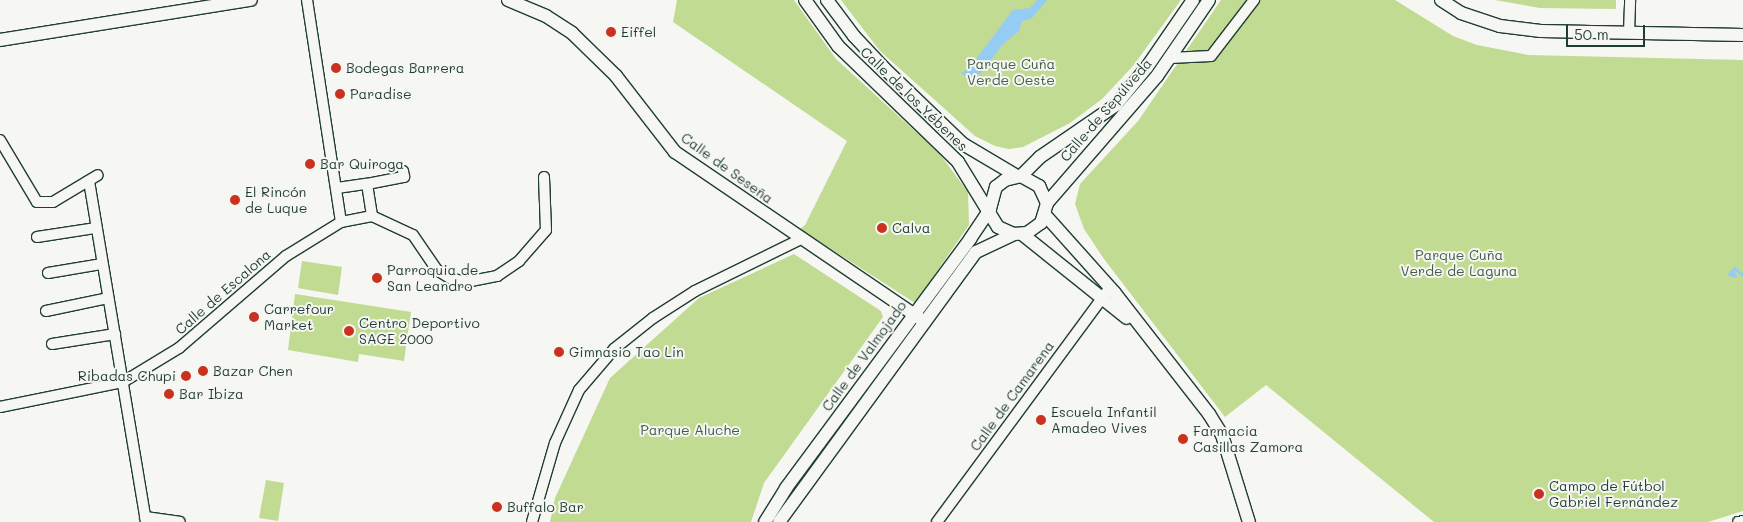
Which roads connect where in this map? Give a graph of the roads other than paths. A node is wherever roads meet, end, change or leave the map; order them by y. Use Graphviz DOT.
graph roads {
  1 [pos="251,0"];
  2 [pos="307,0"];
  3 [pos="508,0"];
  4 [pos="805,0"];
  5 [pos="827,0"];
  6 [pos="1193,0"];
  7 [pos="1209,0"];
  8 [pos="1254,0"];
  9 [pos="1441,0"];
  10 [pos="1630,0"];
  11 [pos="1630,33"];
  12 [pos="1743,35"];
  13 [pos="0,40"];
  14 [pos="1170,58"];
  15 [pos="0,140"];
  16 [pos="403,171"];
  17 [pos="98,175"];
  18 [pos="1019,176"];
  19 [pos="544,177"];
  20 [pos="89,181"];
  21 [pos="367,184"];
  22 [pos="336,188"];
  23 [pos="990,209"];
  24 [pos="1046,210"];
  25 [pos="372,216"];
  26 [pos="341,222"];
  27 [pos="96,228"];
  28 [pos="1018,234"];
  29 [pos="37,237"];
  30 [pos="800,239"];
  31 [pos="102,264"];
  32 [pos="48,273"];
  33 [pos="1106,291"];
  34 [pos="108,298"];
  35 [pos="46,310"];
  36 [pos="913,314"];
  37 [pos="926,322"];
  38 [pos="114,334"];
  39 [pos="52,344"];
  40 [pos="123,382"];
  41 [pos="0,407"];
  42 [pos="146,520"];
  43 [pos="1743,520"];
  44 [pos="180,522"];
  45 [pos="532,522"];
  46 [pos="765,522"];
  47 [pos="779,522"];
  48 [pos="937,522"];
  49 [pos="1249,522"];
  50 [pos="1738,522"];
  1 -- 13 [label="street"];
  2 -- 22 [label="street"];
  3 -- 30 [label="street, Calle de Seseña"];
  4 -- 23 [label="street, Calle de los Yébenes"];
  5 -- 18 [label="street, Calle de los Yébenes"];
  6 -- 18 [label="street, Calle de Sepúlveda"];
  7 -- 14 [label="street, Calle de Sepúlveda"];
  8 -- 14 [label="street"];
  9 -- 11 [label="street"];
  10 -- 11 [label="street"];
  11 -- 12 [label="street"];
  14 -- 24 [label="street, Calle de Sepúlveda"];
  15 -- 20 [label="street"];
  16 -- 21 [label="street"];
  17 -- 20 [label="street"];
  18 -- 23 [label="street"];
  18 -- 24 [label="street, Calle de los Yébenes"];
  19 -- 25 [label="street"];
  20 -- 27 [label="street"];
  21 -- 22 [label="street"];
  21 -- 25 [label="street"];
  22 -- 26 [label="street"];
  23 -- 28 [label="street, Calle de los Yébenes"];
  23 -- 36 [label="street, Calle de Valmojado"];
  24 -- 28 [label="street"];
  24 -- 33 [label="street, Calle de los Yébenes"];
  25 -- 26 [label="street, Calle de Escalona"];
  26 -- 40 [label="street, Calle de Escalona"];
  27 -- 29 [label="street"];
  27 -- 31 [label="street"];
  28 -- 33 [label="street, Calle de los Yébenes"];
  28 -- 37 [label="street, Calle de Valmojado"];
  30 -- 36 [label="street, Calle de Seseña"];
  30 -- 45 [label="street"];
  31 -- 32 [label="street"];
  31 -- 34 [label="street"];
  33 -- 48 [label="street, Calle de Camarena"];
  33 -- 49 [label="street, Calle de los Yébenes"];
  34 -- 35 [label="street"];
  34 -- 38 [label="street"];
  36 -- 37 [label="street, Calle de Seseña"];
  36 -- 46 [label="street, Calle de Valmojado"];
  37 -- 47 [label="street, Calle de Valmojado"];
  38 -- 39 [label="street"];
  38 -- 40 [label="street"];
  40 -- 41 [label="street, Calle de Escalona"];
  40 -- 42 [label="street"];
  42 -- 44 [label="street"];
  43 -- 50 [label="street"];
}
